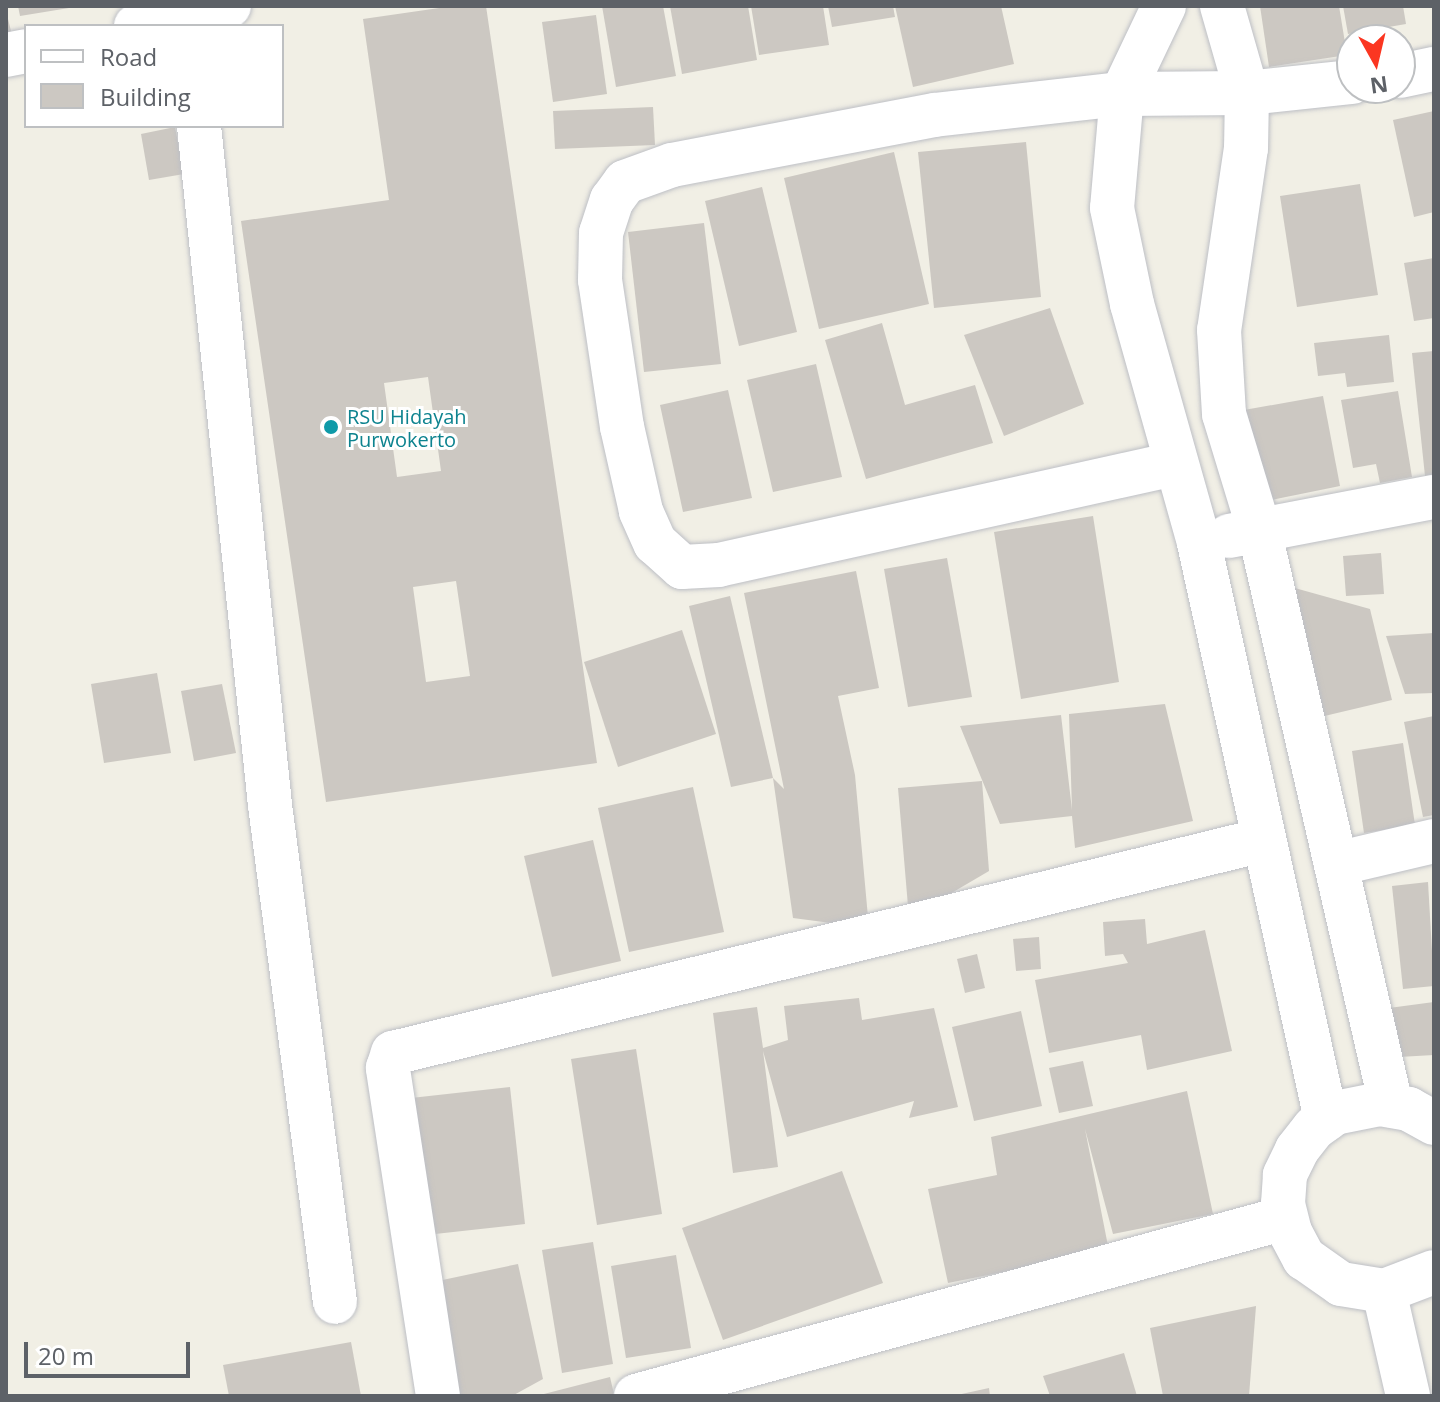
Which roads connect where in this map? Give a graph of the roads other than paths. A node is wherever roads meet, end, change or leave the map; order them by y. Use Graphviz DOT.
graph roads {
  1 [pos="1164,6"];
  2 [pos="1222,6"];
  3 [pos="199,13"];
  4 [pos="146,24"];
  5 [pos="1336,84"];
  6 [pos="1247,93"];
  7 [pos="1122,94"];
  8 [pos="199,128"];
  9 [pos="1174,464"];
  10 [pos="1434,497"];
  11 [pos="1259,529"];
  12 [pos="1199,543"];
  13 [pos="1263,840"];
  14 [pos="1434,841"];
  15 [pos="1336,864"];
  16 [pos="1391,1105"];
  17 [pos="1326,1119"];
  18 [pos="1434,1123"];
  19 [pos="1285,1218"];
  20 [pos="1434,1272"];
  21 [pos="1384,1291"];
  22 [pos="335,1302"];
  23 [pos="438,1396"];
  24 [pos="636,1396"];
  25 [pos="1408,1396"];
  1 -- 7 [label="street"];
  2 -- 6 [label="street"];
  3 -- 4 [label="street"];
  5 -- 6 [label="street"];
  6 -- 7 [label="street"];
  6 -- 11 [label="street"];
  7 -- 9 [label="street"];
  7 -- 9 [label="street"];
  8 -- 22 [label="street"];
  9 -- 12 [label="street"];
  10 -- 11 [label="street"];
  11 -- 12 [label="street"];
  11 -- 15 [label="street"];
  12 -- 13 [label="street"];
  13 -- 17 [label="street"];
  13 -- 23 [label="street"];
  14 -- 15 [label="street"];
  15 -- 16 [label="street"];
  16 -- 17 [label="street"];
  16 -- 18 [label="street"];
  17 -- 19 [label="street"];
  19 -- 21 [label="street"];
  19 -- 24 [label="street"];
  20 -- 21 [label="street"];
  21 -- 25 [label="street"];
}
